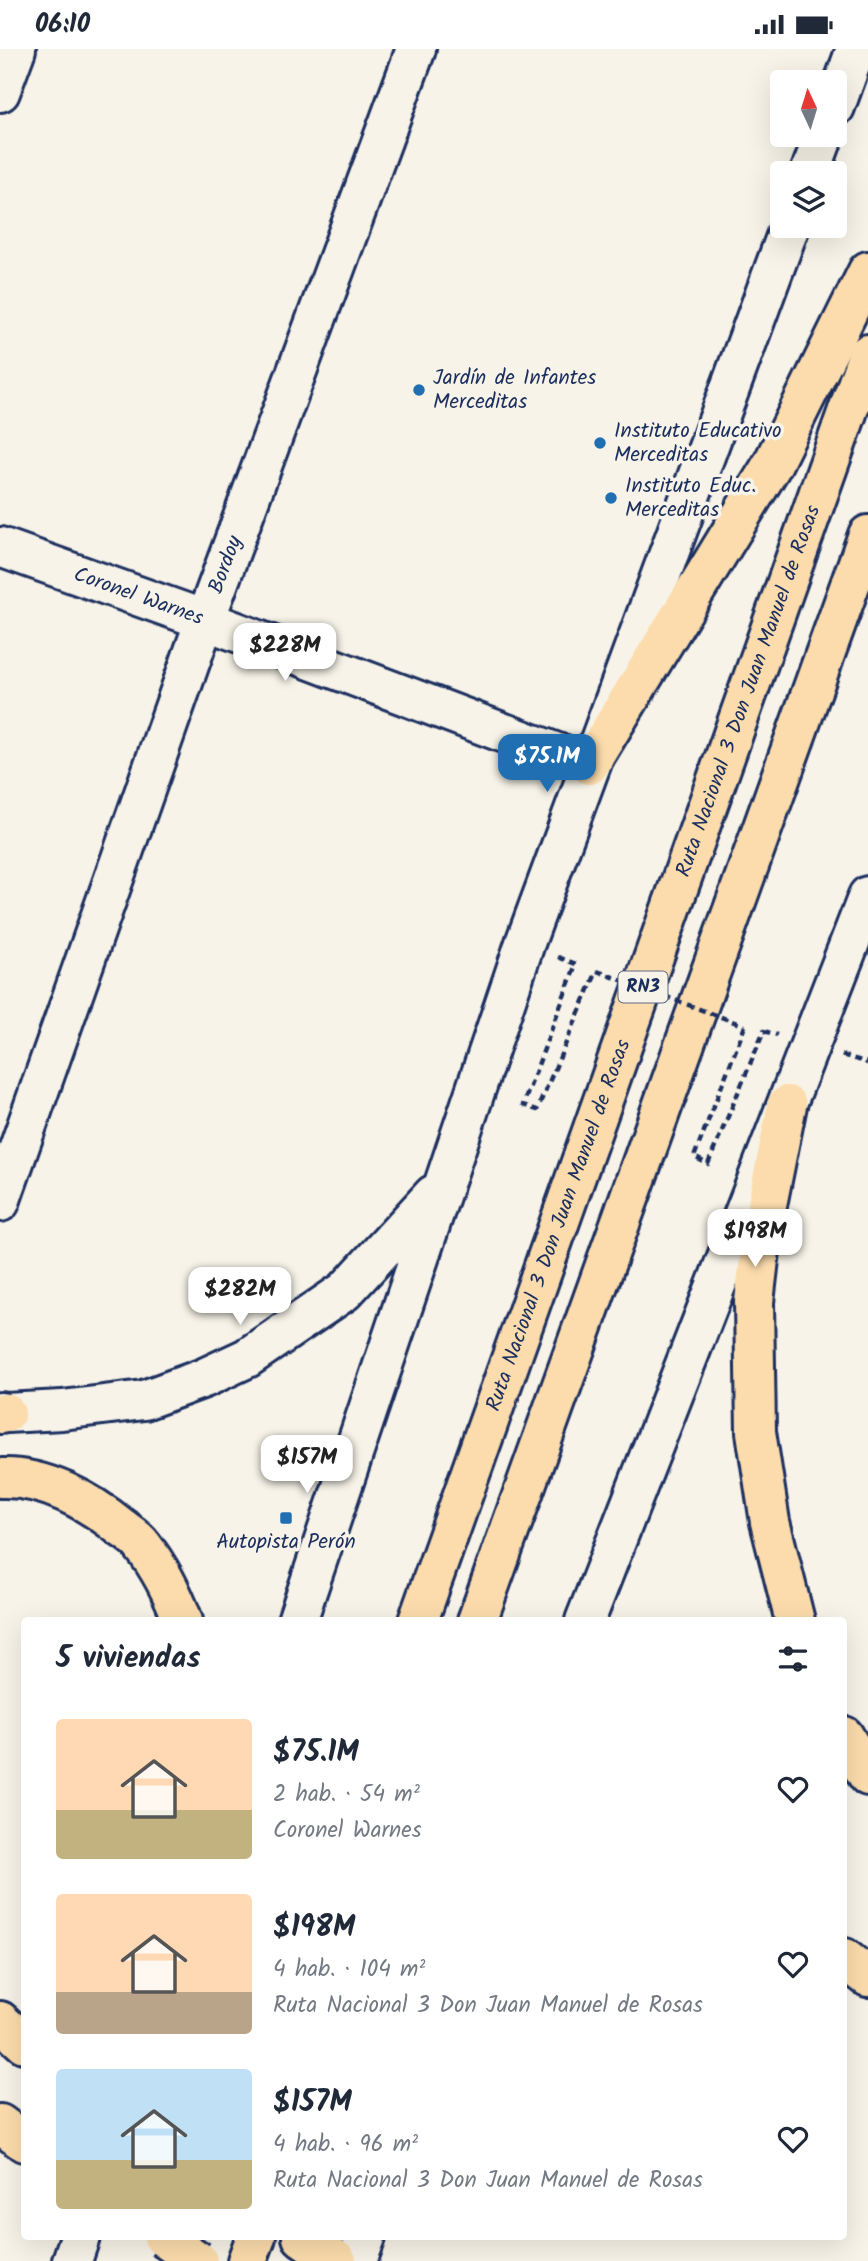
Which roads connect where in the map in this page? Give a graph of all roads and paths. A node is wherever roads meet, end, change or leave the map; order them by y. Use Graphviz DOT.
graph roads {
  1 [pos="16,49"];
  2 [pos="416,49"];
  3 [pos="856,49"];
  4 [pos="847,74"];
  5 [pos="0,92"];
  6 [pos="786,238"];
  7 [pos="868,271"];
  8 [pos="868,354"];
  9 [pos="868,535"];
  10 [pos="0,547"];
  11 [pos="205,621"];
  12 [pos="589,765"];
  13 [pos="868,896"];
  14 [pos="525,943"];
  15 [pos="809,1045"];
  16 [pos="868,1063"];
  17 [pos="787,1105"];
  18 [pos="443,1185"];
  19 [pos="0,1202"];
  20 [pos="2,1413"];
  21 [pos="0,1478"];
  22 [pos="181,1617"];
  23 [pos="298,1617"];
  24 [pos="419,1617"];
  25 [pos="478,1617"];
  26 [pos="587,1617"];
  27 [pos="793,1617"];
  28 [pos="847,1741"];
  29 [pos="868,1776"];
  30 [pos="847,1960"];
  31 [pos="868,1977"];
  32 [pos="0,2021"];
  33 [pos="0,2028"];
  34 [pos="21,2040"];
  35 [pos="21,2041"];
  36 [pos="0,2124"];
  37 [pos="0,2136"];
  38 [pos="21,2141"];
  39 [pos="21,2142"];
  40 [pos="79,2240"];
  41 [pos="167,2240"];
  42 [pos="198,2240"];
  43 [pos="255,2240"];
  44 [pos="306,2240"];
  45 [pos="365,2240"];
  46 [pos="72,2261"];
  47 [pos="190,2261"];
  48 [pos="198,2261"];
  49 [pos="247,2261"];
  50 [pos="337,2261"];
  51 [pos="357,2261"];
  1 -- 5 [label="street"];
  2 -- 11 [label="street, Bordoy"];
  3 -- 4 [label="street"];
  6 -- 12 [label="street"];
  7 -- 12 [label="highway"];
  8 -- 24 [label="highway, Ruta Nacional 3 Don Juan Manuel de Rosas / RN3"];
  9 -- 25 [label="highway, RN3"];
  10 -- 11 [label="street, Coronel Warnes"];
  11 -- 12 [label="street, Coronel Warnes"];
  11 -- 19 [label="street, Bordoy"];
  12 -- 14 [label="street"];
  13 -- 15 [label="street"];
  14 -- 15 [label="path, bridge"];
  14 -- 18 [label="street"];
  15 -- 16 [label="path"];
  15 -- 17 [label="street"];
  17 -- 26 [label="street"];
  17 -- 27 [label="highway"];
  18 -- 20 [label="street"];
  18 -- 23 [label="street"];
  21 -- 22 [label="highway"];
  28 -- 29 [label="highway"];
  30 -- 31 [label="highway"];
  32 -- 34 [label="highway"];
  33 -- 35 [label="highway"];
  36 -- 38 [label="highway"];
  37 -- 39 [label="highway"];
  40 -- 46 [label="street"];
  41 -- 48 [label="highway, bridge"];
  42 -- 47 [label="highway"];
  43 -- 49 [label="highway"];
  44 -- 50 [label="highway"];
  45 -- 51 [label="street"];
}
